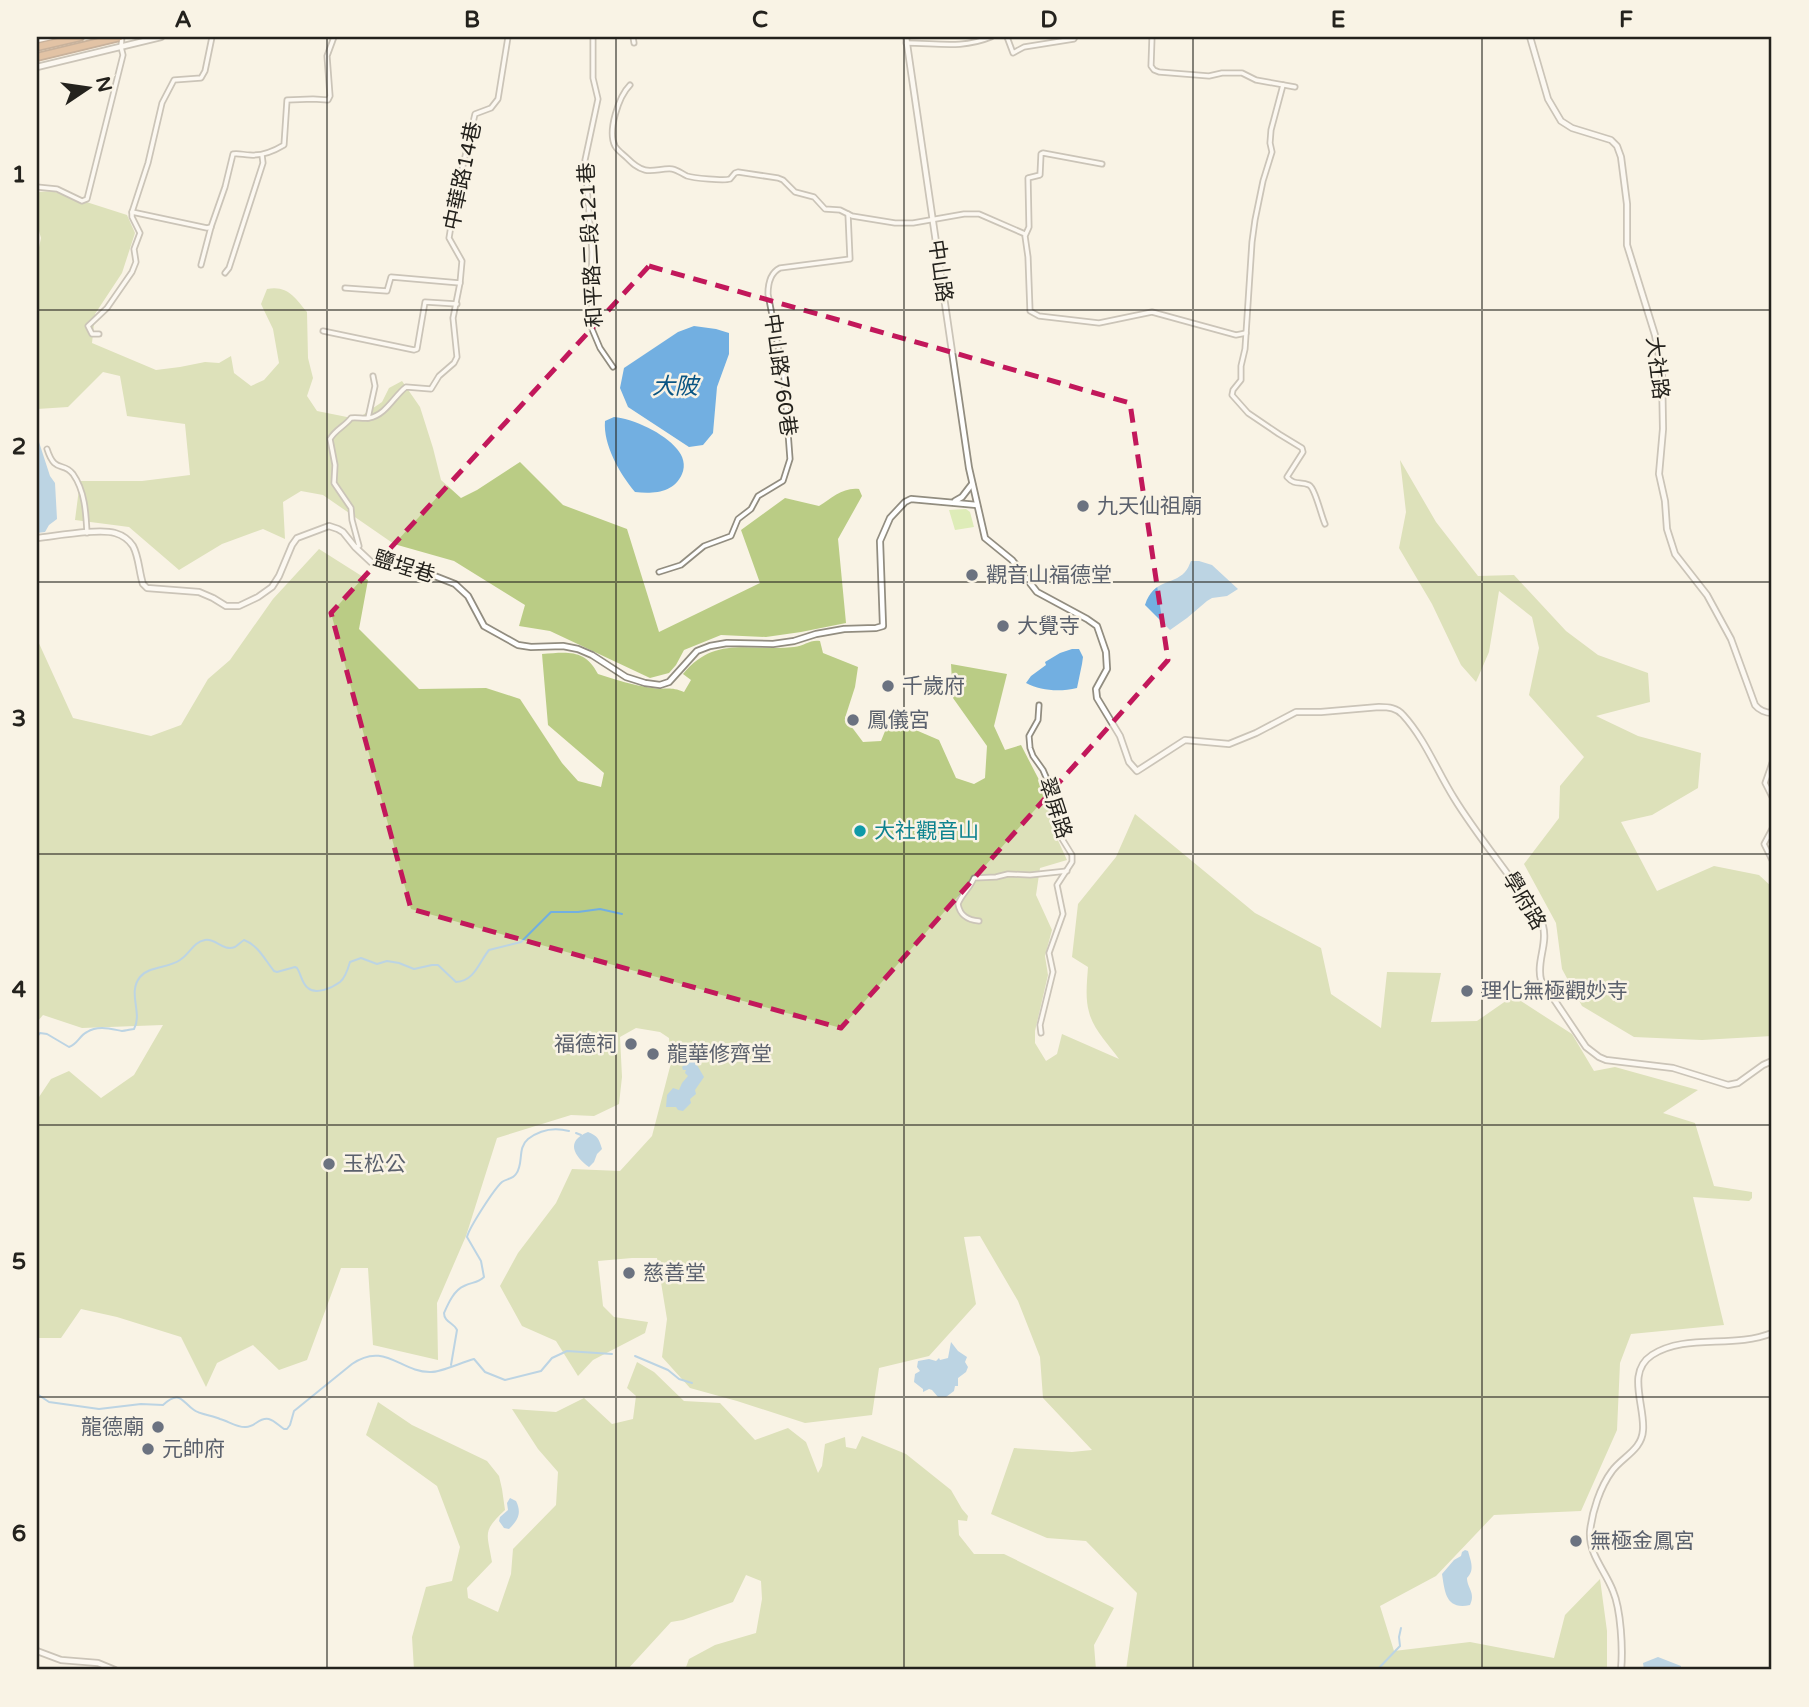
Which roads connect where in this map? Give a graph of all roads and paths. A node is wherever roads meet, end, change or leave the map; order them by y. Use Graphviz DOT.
graph roads {
  1 [pos="51,37"];
  2 [pos="80,37"];
  3 [pos="121,37"];
  4 [pos="161,37"];
  5 [pos="212,37"];
  6 [pos="334,37"];
  7 [pos="508,37"];
  8 [pos="593,37"];
  9 [pos="633,37"];
  10 [pos="992,37"];
  11 [pos="1007,37"];
  12 [pos="1075,37"];
  13 [pos="1152,37"];
  14 [pos="1530,37"];
  15 [pos="37,40"];
  16 [pos="906,40"];
  17 [pos="634,43"];
  18 [pos="37,47"];
  19 [pos="121,47"];
  20 [pos="37,57"];
  21 [pos="37,67"];
  22 [pos="630,85"];
  23 [pos="1283,85"];
  24 [pos="1295,87"];
  25 [pos="262,155"];
  26 [pos="1102,164"];
  27 [pos="37,187"];
  28 [pos="132,212"];
  29 [pos="848,214"];
  30 [pos="932,220"];
  31 [pos="211,227"];
  32 [pos="1025,234"];
  33 [pos="201,265"];
  34 [pos="225,273"];
  35 [pos="460,283"];
  36 [pos="345,288"];
  37 [pos="457,304"];
  38 [pos="323,331"];
  39 [pos="99,334"];
  40 [pos="1245,334"];
  41 [pos="612,367"];
  42 [pos="373,376"];
  43 [pos="368,418"];
  44 [pos="47,449"];
  45 [pos="972,484"];
  46 [pos="950,503"];
  47 [pos="977,505"];
  48 [pos="1325,524"];
  49 [pos="87,533"];
  50 [pos="37,538"];
  51 [pos="355,547"];
  52 [pos="659,572"];
  53 [pos="1040,705"];
  54 [pos="1772,713"];
  55 [pos="1772,763"];
  56 [pos="1772,797"];
  57 [pos="1772,829"];
  58 [pos="1772,860"];
  59 [pos="1067,872"];
  60 [pos="979,921"];
  61 [pos="1041,1033"];
  62 [pos="1772,1061"];
  63 [pos="1772,1333"];
  64 [pos="37,1651"];
  65 [pos="115,1670"];
  66 [pos="1621,1670"];
  1 -- 15 [label="street"];
  2 -- 18 [label="highway"];
  3 -- 19 [label="street"];
  3 -- 20 [label="highway"];
  4 -- 19 [label="street"];
  5 -- 28 [label="street"];
  6 -- 25 [label="street"];
  7 -- 35 [label="street, 中華路14巷"];
  8 -- 41 [label="street, 和平路二段121巷"];
  9 -- 17 [label="street"];
  10 -- 16 [label="street"];
  11 -- 12 [label="street"];
  13 -- 23 [label="street"];
  14 -- 54 [label="street, 大社路"];
  16 -- 30 [label="street, 中山路"];
  19 -- 21 [label="street"];
  19 -- 27 [label="street"];
  22 -- 29 [label="street"];
  23 -- 24 [label="street"];
  23 -- 40 [label="street"];
  25 -- 31 [label="street"];
  25 -- 34 [label="street"];
  26 -- 32 [label="street"];
  28 -- 31 [label="street"];
  28 -- 39 [label="street"];
  29 -- 30 [label="street"];
  29 -- 52 [label="street, 中山路760巷"];
  30 -- 32 [label="street"];
  30 -- 45 [label="street, 中山路"];
  31 -- 33 [label="street"];
  32 -- 40 [label="street"];
  35 -- 36 [label="street"];
  35 -- 37 [label="street, 中華路14巷"];
  37 -- 38 [label="street"];
  37 -- 43 [label="street, 中華路14巷"];
  40 -- 48 [label="street"];
  42 -- 43 [label="street"];
  43 -- 51 [label="street, 中華路14巷"];
  44 -- 49 [label="street"];
  45 -- 46 [label="street"];
  45 -- 47 [label="street, 中山路"];
  46 -- 47 [label="street"];
  46 -- 51 [label="street, 鹽埕巷"];
  47 -- 62 [label="street, 學府路"];
  49 -- 50 [label="street, 鹽埕巷"];
  49 -- 51 [label="street, 鹽埕巷"];
  53 -- 59 [label="street, 翠屏路"];
  55 -- 56 [label="street"];
  57 -- 58 [label="street"];
  59 -- 60 [label="street"];
  59 -- 61 [label="street, 翠屏路"];
  63 -- 66 [label="street"];
  64 -- 65 [label="street"];
}
